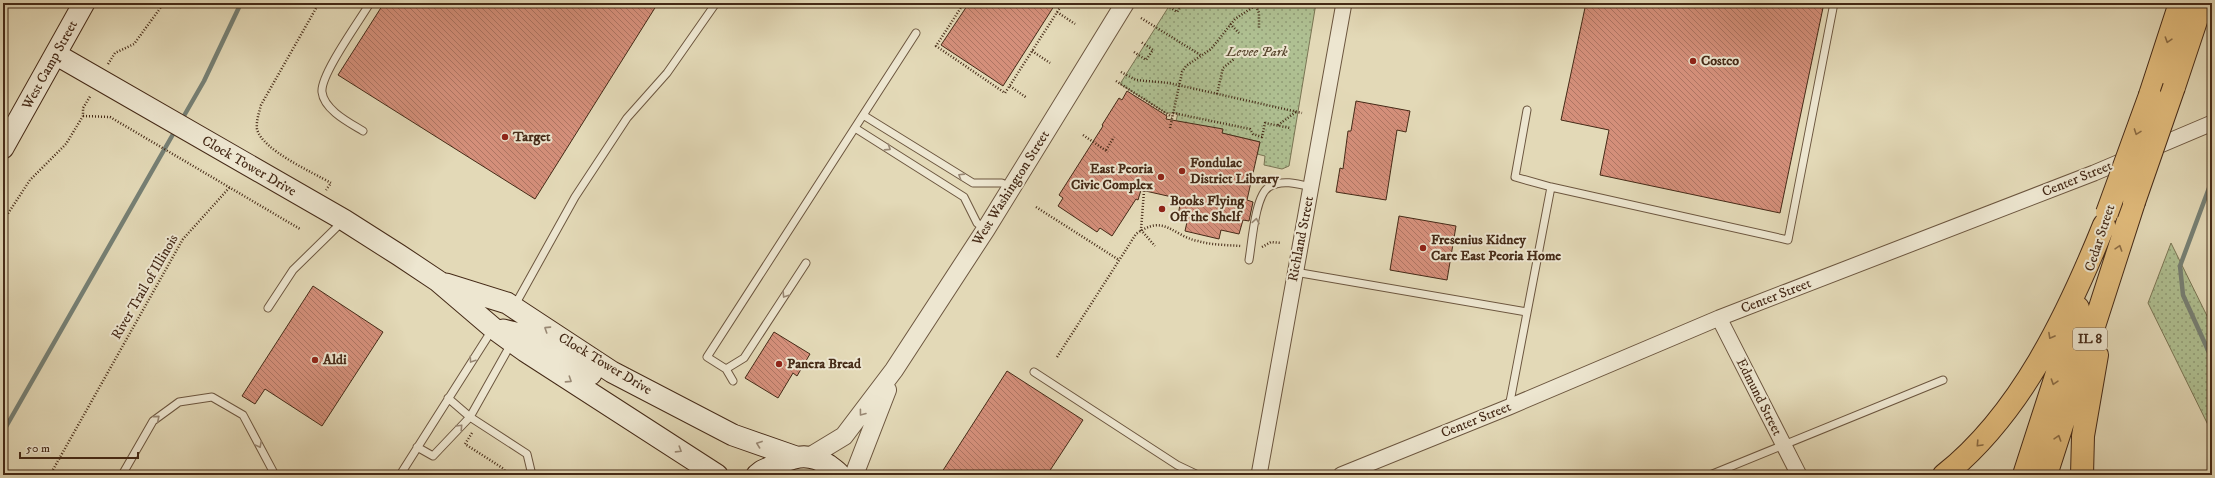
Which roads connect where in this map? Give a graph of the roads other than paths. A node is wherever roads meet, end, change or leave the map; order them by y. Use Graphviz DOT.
graph roads {
  1 [pos="84,3"];
  2 [pos="370,3"];
  3 [pos="716,3"];
  4 [pos="1124,3"];
  5 [pos="1344,3"];
  6 [pos="1834,3"];
  7 [pos="2180,3"];
  8 [pos="2202,3"];
  9 [pos="916,33"];
  10 [pos="57,54"];
  11 [pos="1527,110"];
  12 [pos="863,115"];
  13 [pos="2212,123"];
  14 [pos="855,128"];
  15 [pos="363,131"];
  16 [pos="3,148"];
  17 [pos="1311,186"];
  18 [pos="1551,187"];
  19 [pos="1011,188"];
  20 [pos="2105,219"];
  21 [pos="344,220"];
  22 [pos="986,229"];
  23 [pos="1249,260"];
  24 [pos="806,263"];
  25 [pos="2112,271"];
  26 [pos="1294,272"];
  27 [pos="438,281"];
  28 [pos="514,307"];
  29 [pos="268,308"];
  30 [pos="1527,312"];
  31 [pos="1719,318"];
  32 [pos="493,328"];
  33 [pos="513,341"];
  34 [pos="726,369"];
  35 [pos="894,370"];
  36 [pos="1034,372"];
  37 [pos="1943,380"];
  38 [pos="733,381"];
  39 [pos="448,398"];
  40 [pos="1509,407"];
  41 [pos="470,417"];
  42 [pos="730,433"];
  43 [pos="1783,444"];
  44 [pos="417,447"];
  45 [pos="803,456"];
  46 [pos="122,475"];
  47 [pos="275,475"];
  48 [pos="400,475"];
  49 [pos="532,475"];
  50 [pos="717,475"];
  51 [pos="757,475"];
  52 [pos="840,475"];
  53 [pos="854,475"];
  54 [pos="1198,475"];
  55 [pos="1259,475"];
  56 [pos="1343,475"];
  57 [pos="1710,475"];
  58 [pos="1799,475"];
  59 [pos="1944,475"];
  60 [pos="2024,475"];
  61 [pos="2046,475"];
  62 [pos="2082,475"];
  1 -- 10 [label="main road, West Camp Street"];
  2 -- 15 [label="lane"];
  3 -- 28 [label="lane"];
  4 -- 19 [label="street, West Washington Street"];
  5 -- 17 [label="street, Richland Street"];
  6 -- 18 [label="lane"];
  7 -- 20 [label="main road, Cedar Street / IL 8, one-way, bridge"];
  25 -- 8 [label="main road, Cedar Street / IL 8, one-way, bridge"];
  9 -- 12 [label="lane"];
  10 -- 16 [label="main road, West Camp Street"];
  10 -- 21 [label="main road, Clock Tower Drive"];
  11 -- 18 [label="lane"];
  12 -- 14 [label="lane"];
  19 -- 12 [label="lane, one-way"];
  13 -- 31 [label="street, Center Street"];
  14 -- 22 [label="lane, one-way"];
  14 -- 34 [label="lane"];
  23 -- 17 [label="lane, one-way"];
  17 -- 26 [label="street, Richland Street"];
  18 -- 30 [label="lane"];
  19 -- 22 [label="street, West Washington Street"];
  20 -- 59 [label="main road, one-way"];
  20 -- 60 [label="main road, Cedar Street / IL 8, one-way"];
  21 -- 27 [label="main road, Clock Tower Drive"];
  21 -- 29 [label="lane"];
  22 -- 35 [label="street, West Washington Street"];
  24 -- 34 [label="lane, one-way"];
  61 -- 25 [label="main road, Cedar Street / IL 8, one-way"];
  25 -- 62 [label="main road"];
  26 -- 30 [label="lane"];
  26 -- 55 [label="street, Richland Street"];
  27 -- 28 [label="main road, Clock Tower Drive"];
  27 -- 32 [label="main road, Clock Tower Drive"];
  42 -- 28 [label="main road, Clock Tower Drive, one-way"];
  30 -- 40 [label="lane"];
  31 -- 40 [label="street, Center Street"];
  31 -- 43 [label="street, Edmund Street"];
  32 -- 33 [label="main road, Clock Tower Drive"];
  32 -- 39 [label="lane, one-way"];
  32 -- 42 [label="main road"];
  33 -- 41 [label="lane"];
  33 -- 50 [label="main road, Clock Tower Drive, one-way"];
  34 -- 38 [label="lane"];
  35 -- 45 [label="street, West Washington Street, one-way"];
  35 -- 53 [label="street, West Washington Street"];
  36 -- 54 [label="lane"];
  37 -- 43 [label="lane"];
  39 -- 41 [label="lane"];
  39 -- 44 [label="lane"];
  40 -- 56 [label="street, Center Street"];
  44 -- 41 [label="lane, one-way"];
  41 -- 49 [label="lane"];
  45 -- 42 [label="main road, Clock Tower Drive, one-way"];
  43 -- 57 [label="lane"];
  43 -- 58 [label="street, Edmund Street"];
  44 -- 48 [label="lane"];
  45 -- 51 [label="main road"];
  45 -- 52 [label="main road, Clock Tower Drive"];
  46 -- 47 [label="lane, one-way"];
}
